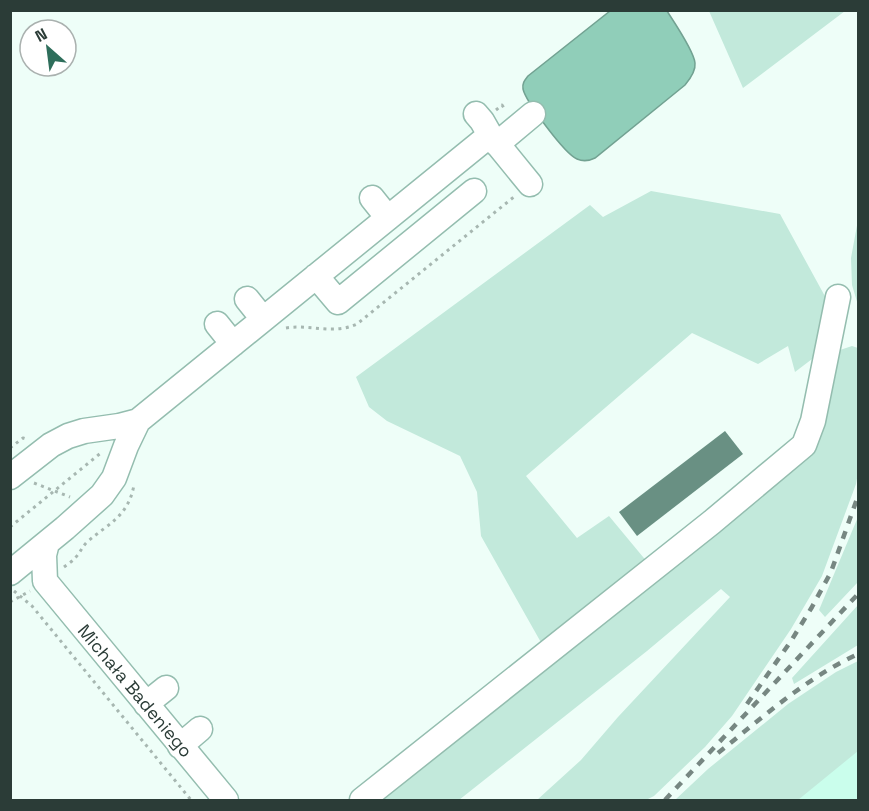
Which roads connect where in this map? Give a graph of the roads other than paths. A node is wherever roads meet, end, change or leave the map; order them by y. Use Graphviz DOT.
graph roads {
  1 [pos="476,114"];
  2 [pos="533,114"];
  3 [pos="493,139"];
  4 [pos="530,184"];
  5 [pos="474,191"];
  6 [pos="372,198"];
  7 [pos="388,218"];
  8 [pos="316,276"];
  9 [pos="837,297"];
  10 [pos="247,299"];
  11 [pos="217,324"];
  12 [pos="276,324"];
  13 [pos="233,344"];
  14 [pos="110,445"];
  15 [pos="21,479"];
  16 [pos="47,543"];
  17 [pos="14,582"];
  18 [pos="45,582"];
  19 [pos="166,688"];
  20 [pos="146,704"];
  21 [pos="200,729"];
  22 [pos="180,746"];
  23 [pos="226,801"];
  24 [pos="362,801"];
  1 -- 3 [label="lane"];
  2 -- 3 [label="lane"];
  3 -- 4 [label="lane"];
  3 -- 7 [label="lane"];
  5 -- 8 [label="lane"];
  6 -- 7 [label="lane"];
  7 -- 8 [label="lane"];
  8 -- 12 [label="lane"];
  9 -- 24 [label="lane"];
  10 -- 12 [label="lane"];
  11 -- 13 [label="lane"];
  12 -- 13 [label="lane"];
  13 -- 14 [label="lane"];
  14 -- 15 [label="lane"];
  14 -- 16 [label="lane"];
  16 -- 17 [label="lane"];
  16 -- 18 [label="lane"];
  17 -- 18 [label="lane"];
  18 -- 20 [label="lane, Michała Badeniego"];
  19 -- 20 [label="lane"];
  20 -- 22 [label="lane, Michała Badeniego"];
  21 -- 22 [label="lane"];
  22 -- 23 [label="lane, Michała Badeniego"];
}
